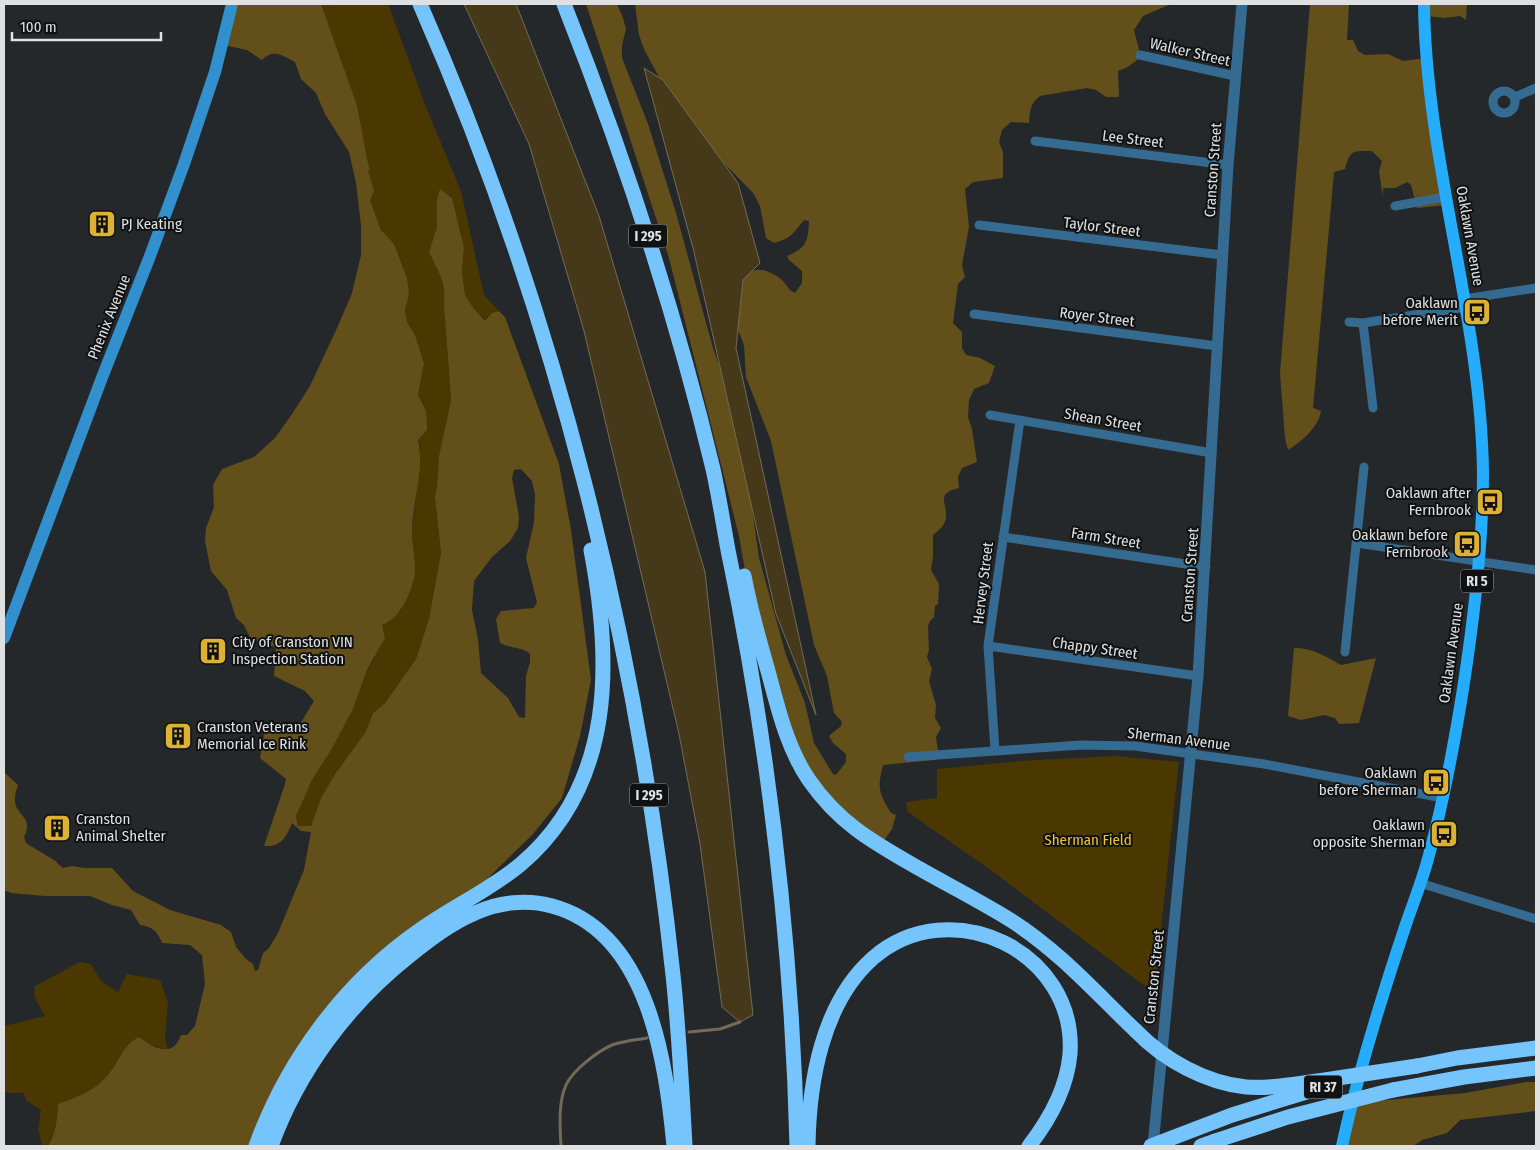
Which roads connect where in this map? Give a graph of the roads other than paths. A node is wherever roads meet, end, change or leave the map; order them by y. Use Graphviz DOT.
graph roads {
  1 [pos="232,4"];
  2 [pos="420,4"];
  3 [pos="564,4"];
  4 [pos="1242,4"];
  5 [pos="1424,4"];
  6 [pos="1140,54"];
  7 [pos="1235,76"];
  8 [pos="1536,88"];
  9 [pos="1515,97"];
  10 [pos="1035,141"];
  11 [pos="1228,165"];
  12 [pos="1446,197"];
  13 [pos="1395,206"];
  14 [pos="979,225"];
  15 [pos="1222,255"];
  16 [pos="1536,288"];
  17 [pos="1465,303"];
  18 [pos="974,314"];
  19 [pos="1349,322"];
  20 [pos="1363,323"];
  21 [pos="1217,346"];
  22 [pos="1373,408"];
  23 [pos="990,415"];
  24 [pos="1020,420"];
  25 [pos="575,449"];
  26 [pos="1212,453"];
  27 [pos="1364,467"];
  28 [pos="714,473"];
  29 [pos="1003,536"];
  30 [pos="1356,543"];
  31 [pos="1479,561"];
  32 [pos="1206,567"];
  33 [pos="1536,570"];
  34 [pos="4,638"];
  35 [pos="988,646"];
  36 [pos="1346,652"];
  37 [pos="1198,676"];
  38 [pos="995,750"];
  39 [pos="1192,754"];
  40 [pos="908,757"];
  41 [pos="1443,798"];
  42 [pos="1420,883"];
  43 [pos="1536,919"];
  44 [pos="1536,1048"];
  45 [pos="1416,1066"];
  46 [pos="1536,1068"];
  47 [pos="1207,1144"];
  48 [pos="256,1146"];
  49 [pos="271,1146"];
  50 [pos="674,1146"];
  51 [pos="685,1146"];
  52 [pos="797,1146"];
  53 [pos="808,1146"];
  54 [pos="1029,1146"];
  55 [pos="1152,1146"];
  56 [pos="1342,1146"];
  1 -- 34 [label="main road, Phenix Avenue"];
  2 -- 25 [label="highway, I 295"];
  3 -- 28 [label="highway, I 295"];
  4 -- 7 [label="street, Cranston Street"];
  5 -- 12 [label="main road, Oaklawn Avenue / RI 5"];
  6 -- 7 [label="street, Walker Street"];
  7 -- 11 [label="street, Cranston Street"];
  8 -- 9 [label="street"];
  10 -- 11 [label="street, Lee Street"];
  11 -- 15 [label="street, Cranston Street"];
  12 -- 13 [label="street"];
  12 -- 17 [label="main road, Oaklawn Avenue / RI 5"];
  14 -- 15 [label="street, Taylor Street"];
  15 -- 21 [label="street, Cranston Street"];
  16 -- 17 [label="street"];
  17 -- 20 [label="street"];
  17 -- 31 [label="main road, Oaklawn Avenue / RI 5"];
  18 -- 21 [label="street, Royer Street"];
  19 -- 20 [label="street"];
  20 -- 22 [label="street"];
  21 -- 26 [label="street, Cranston Street"];
  23 -- 24 [label="street, Shean Street"];
  24 -- 26 [label="street, Shean Street"];
  24 -- 29 [label="street, Hervey Street"];
  25 -- 48 [label="highway"];
  25 -- 51 [label="highway, I 295"];
  26 -- 32 [label="street, Cranston Street"];
  27 -- 30 [label="street"];
  28 -- 45 [label="highway, bridge"];
  28 -- 52 [label="highway, I 295"];
  29 -- 32 [label="street, Farm Street"];
  29 -- 35 [label="street, Hervey Street"];
  30 -- 31 [label="street"];
  30 -- 36 [label="street"];
  31 -- 33 [label="street"];
  31 -- 41 [label="main road, Oaklawn Avenue / RI 5"];
  32 -- 37 [label="street, Cranston Street"];
  35 -- 37 [label="street, Chappy Street"];
  35 -- 38 [label="street, Hervey Street"];
  37 -- 39 [label="street, Cranston Street"];
  38 -- 39 [label="street, Sherman Avenue"];
  38 -- 40 [label="street, Sherman Avenue"];
  39 -- 41 [label="street, Sherman Avenue"];
  39 -- 55 [label="street, Cranston Street"];
  41 -- 42 [label="main road, Oaklawn Avenue / RI 5"];
  42 -- 43 [label="street"];
  42 -- 56 [label="main road, Oaklawn Avenue / RI 5"];
  44 -- 45 [label="highway, RI 37"];
  45 -- 55 [label="highway, RI 37, bridge"];
  46 -- 47 [label="highway, RI 37, bridge"];
  49 -- 50 [label="highway"];
  53 -- 54 [label="highway"];
}
